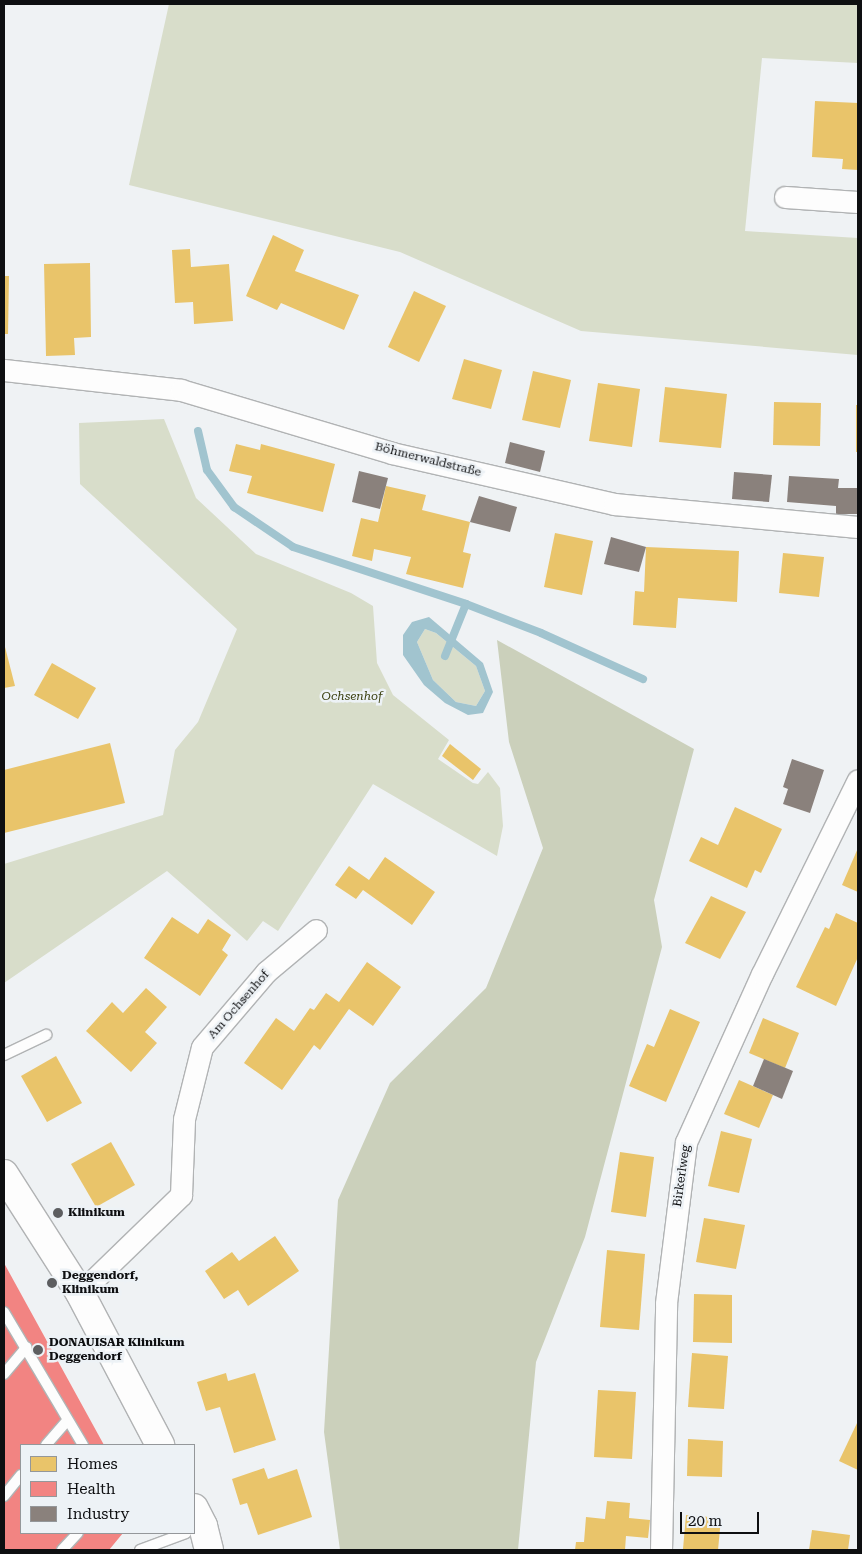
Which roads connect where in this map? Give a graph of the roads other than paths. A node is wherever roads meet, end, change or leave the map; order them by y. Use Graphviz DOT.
graph roads {
  1 [pos="785,197"];
  2 [pos="858,202"];
  3 [pos="4,370"];
  4 [pos="858,527"];
  5 [pos="858,780"];
  6 [pos="316,930"];
  7 [pos="46,1035"];
  8 [pos="4,1055"];
  9 [pos="4,1174"];
  10 [pos="80,1293"];
  11 [pos="4,1312"];
  12 [pos="27,1347"];
  13 [pos="4,1374"];
  14 [pos="67,1421"];
  15 [pos="47,1444"];
  16 [pos="82,1444"];
  17 [pos="159,1444"];
  18 [pos="20,1476"];
  19 [pos="4,1496"];
  20 [pos="77,1534"];
  21 [pos="183,1534"];
  22 [pos="62,1550"];
  23 [pos="140,1550"];
  24 [pos="661,1550"];
  1 -- 2 [label="street"];
  3 -- 4 [label="street, Böhmerwaldstraße"];
  5 -- 24 [label="street, Birkerlweg"];
  6 -- 10 [label="street, Am Ochsenhof"];
  7 -- 8 [label="lane"];
  9 -- 10 [label="street"];
  10 -- 17 [label="street"];
  11 -- 12 [label="lane"];
  12 -- 13 [label="lane"];
  12 -- 14 [label="lane"];
  14 -- 15 [label="lane"];
  14 -- 16 [label="lane"];
  18 -- 19 [label="lane"];
  20 -- 22 [label="lane"];
  21 -- 23 [label="lane"];
}
